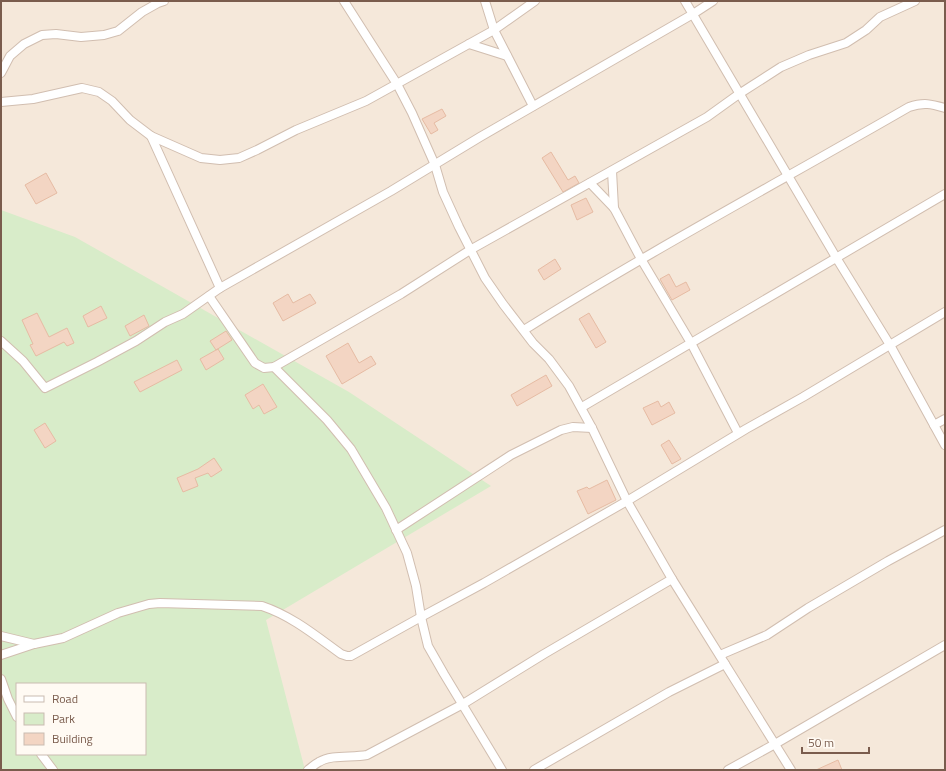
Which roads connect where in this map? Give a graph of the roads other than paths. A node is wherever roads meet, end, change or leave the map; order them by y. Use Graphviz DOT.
graph roads {
  1 [pos="164,1"];
  2 [pos="344,1"];
  3 [pos="485,1"];
  4 [pos="535,1"];
  5 [pos="685,1"];
  6 [pos="713,1"];
  7 [pos="915,1"];
  8 [pos="693,14"];
  9 [pos="494,30"];
  10 [pos="469,44"];
  11 [pos="507,56"];
  12 [pos="1,73"];
  13 [pos="396,84"];
  14 [pos="739,94"];
  15 [pos="1,102"];
  16 [pos="533,106"];
  17 [pos="945,108"];
  18 [pos="151,136"];
  19 [pos="435,165"];
  20 [pos="612,170"];
  21 [pos="789,176"];
  22 [pos="590,183"];
  23 [pos="945,194"];
  24 [pos="614,208"];
  25 [pos="470,250"];
  26 [pos="641,258"];
  27 [pos="837,259"];
  28 [pos="220,288"];
  29 [pos="208,296"];
  30 [pos="945,312"];
  31 [pos="524,330"];
  32 [pos="1,341"];
  33 [pos="691,343"];
  34 [pos="890,345"];
  35 [pos="274,367"];
  36 [pos="582,407"];
  37 [pos="945,419"];
  38 [pos="934,425"];
  39 [pos="592,428"];
  40 [pos="738,433"];
  41 [pos="945,445"];
  42 [pos="627,501"];
  43 [pos="396,530"];
  44 [pos="945,530"];
  45 [pos="672,579"];
  46 [pos="421,616"];
  47 [pos="1,636"];
  48 [pos="34,644"];
  49 [pos="945,645"];
  50 [pos="1,655"];
  51 [pos="720,655"];
  52 [pos="725,664"];
  53 [pos="1,679"];
  54 [pos="463,704"];
  55 [pos="16,715"];
  56 [pos="775,744"];
  57 [pos="42,755"];
  58 [pos="53,770"];
  59 [pos="308,770"];
  60 [pos="502,770"];
  61 [pos="534,770"];
  62 [pos="728,770"];
  63 [pos="790,770"];
  1 -- 12 [label="street"];
  2 -- 13 [label="street"];
  3 -- 9 [label="street"];
  4 -- 9 [label="street"];
  5 -- 8 [label="street"];
  6 -- 8 [label="street"];
  7 -- 14 [label="street"];
  8 -- 14 [label="street"];
  8 -- 16 [label="street"];
  9 -- 10 [label="street"];
  9 -- 11 [label="street"];
  10 -- 11 [label="street"];
  10 -- 13 [label="street"];
  11 -- 16 [label="street"];
  13 -- 18 [label="street"];
  13 -- 19 [label="street"];
  14 -- 20 [label="street"];
  14 -- 21 [label="street"];
  15 -- 18 [label="street"];
  16 -- 19 [label="street"];
  17 -- 21 [label="street"];
  18 -- 28 [label="street"];
  19 -- 25 [label="street"];
  19 -- 28 [label="street"];
  20 -- 22 [label="street"];
  20 -- 24 [label="street"];
  21 -- 26 [label="street"];
  21 -- 27 [label="street"];
  22 -- 24 [label="street"];
  22 -- 25 [label="street"];
  23 -- 27 [label="street"];
  24 -- 26 [label="street"];
  25 -- 31 [label="street"];
  25 -- 35 [label="street"];
  26 -- 31 [label="street"];
  26 -- 33 [label="street"];
  27 -- 33 [label="street"];
  27 -- 34 [label="street"];
  28 -- 29 [label="street"];
  29 -- 32 [label="street"];
  29 -- 35 [label="street"];
  30 -- 34 [label="street"];
  31 -- 36 [label="street"];
  33 -- 36 [label="street"];
  33 -- 40 [label="street"];
  34 -- 38 [label="street"];
  34 -- 40 [label="street"];
  35 -- 43 [label="street"];
  36 -- 39 [label="street"];
  37 -- 38 [label="street"];
  38 -- 41 [label="street"];
  39 -- 42 [label="street"];
  39 -- 43 [label="street"];
  40 -- 42 [label="street"];
  42 -- 45 [label="street"];
  42 -- 46 [label="street"];
  43 -- 46 [label="street"];
  44 -- 51 [label="street"];
  45 -- 51 [label="street"];
  45 -- 54 [label="street"];
  46 -- 48 [label="street"];
  46 -- 54 [label="street"];
  47 -- 48 [label="street"];
  48 -- 50 [label="street"];
  49 -- 56 [label="street"];
  51 -- 52 [label="street"];
  52 -- 56 [label="street"];
  52 -- 61 [label="street"];
  53 -- 55 [label="street"];
  54 -- 59 [label="street"];
  54 -- 60 [label="street"];
  56 -- 62 [label="street"];
  56 -- 63 [label="street"];
  57 -- 58 [label="street"];
}
